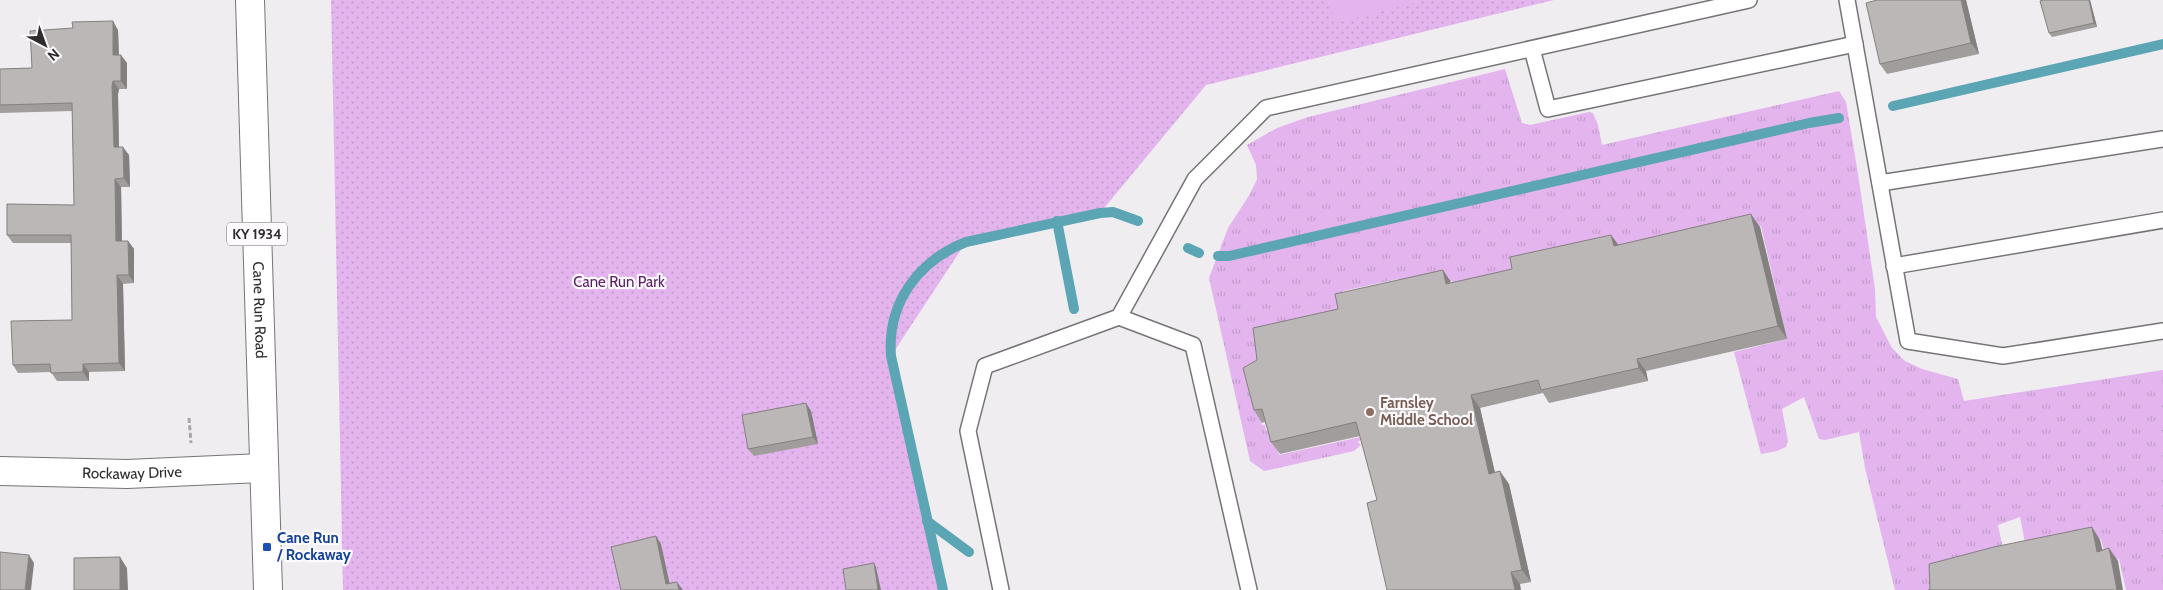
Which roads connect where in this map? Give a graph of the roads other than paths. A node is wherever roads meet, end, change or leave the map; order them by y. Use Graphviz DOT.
graph roads {
  1 [pos="250,0"];
  2 [pos="1749,0"];
  3 [pos="1847,0"];
  4 [pos="1855,44"];
  5 [pos="1532,49"];
  6 [pos="2163,139"];
  7 [pos="1880,183"];
  8 [pos="2163,220"];
  9 [pos="1894,266"];
  10 [pos="1119,317"];
  11 [pos="2163,331"];
  12 [pos="264,468"];
  13 [pos="0,471"];
  14 [pos="268,590"];
  15 [pos="1000,590"];
  16 [pos="1248,590"];
  1 -- 12 [label="main road, Cane Run Road / KY 1934"];
  2 -- 5 [label="lane"];
  3 -- 4 [label="lane"];
  4 -- 5 [label="lane"];
  4 -- 7 [label="lane"];
  5 -- 10 [label="lane"];
  6 -- 7 [label="lane"];
  7 -- 9 [label="lane"];
  8 -- 9 [label="lane"];
  9 -- 11 [label="lane"];
  10 -- 15 [label="lane"];
  10 -- 16 [label="lane"];
  12 -- 13 [label="main road, Rockaway Drive"];
  12 -- 14 [label="main road, Cane Run Road / KY 1934"];
}
